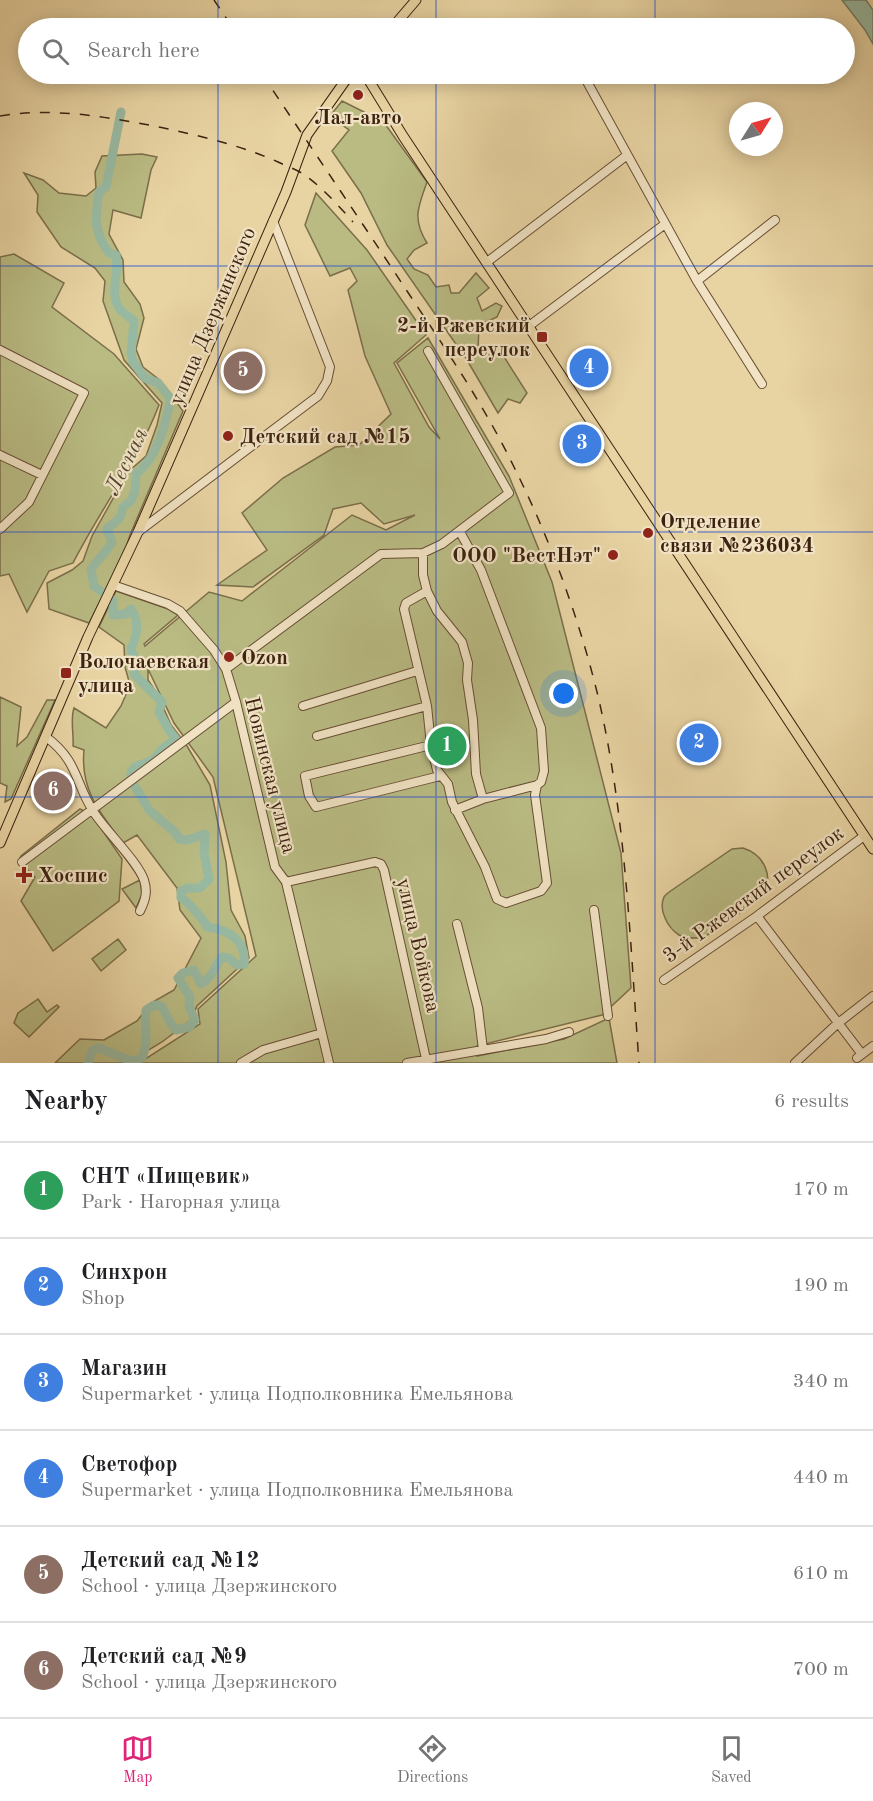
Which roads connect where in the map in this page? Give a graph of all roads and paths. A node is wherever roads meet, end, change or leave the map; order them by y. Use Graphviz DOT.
graph roads {
  1 [pos="416,0"];
  2 [pos="401,18"];
  3 [pos="343,84"];
  4 [pos="371,84"];
  5 [pos="588,84"];
  6 [pos="627,156"];
  7 [pos="775,220"];
  8 [pos="273,221"];
  9 [pos="665,224"];
  10 [pos="487,262"];
  11 [pos="697,281"];
  12 [pos="529,326"];
  13 [pos="0,350"];
  14 [pos="428,351"];
  15 [pos="762,384"];
  16 [pos="0,456"];
  17 [pos="42,475"];
  18 [pos="0,529"];
  19 [pos="138,532"];
  20 [pos="460,532"];
  21 [pos="423,553"];
  22 [pos="427,591"];
  23 [pos="109,593"];
  24 [pos="226,669"];
  25 [pos="417,671"];
  26 [pos="236,702"];
  27 [pos="303,706"];
  28 [pos="427,706"];
  29 [pos="317,736"];
  30 [pos="46,738"];
  31 [pos="431,745"];
  32 [pos="440,776"];
  33 [pos="537,785"];
  34 [pos="483,799"];
  35 [pos="92,809"];
  36 [pos="456,810"];
  37 [pos="864,836"];
  38 [pos="0,843"];
  39 [pos="873,849"];
  40 [pos="22,862"];
  41 [pos="286,882"];
  42 [pos="594,910"];
  43 [pos="140,911"];
  44 [pos="757,916"];
  45 [pos="457,924"];
  46 [pos="664,980"];
  47 [pos="873,996"];
  48 [pos="608,1016"];
  49 [pos="837,1024"];
  50 [pos="569,1032"];
  51 [pos="322,1033"];
  52 [pos="873,1046"];
  53 [pos="483,1050"];
  54 [pos="426,1059"];
  55 [pos="241,1063"];
  56 [pos="329,1063"];
  57 [pos="407,1063"];
  58 [pos="795,1063"];
  1 -- 2 [label="main road"];
  3 -- 8 [label="main road, улица Дзержинского"];
  4 -- 10 [label="main road"];
  5 -- 6 [label="street"];
  6 -- 9 [label="street"];
  6 -- 10 [label="street"];
  7 -- 11 [label="street"];
  8 -- 19 [label="main road, улица Дзержинского"];
  8 -- 19 [label="street"];
  9 -- 11 [label="street"];
  9 -- 12 [label="street"];
  10 -- 12 [label="main road"];
  11 -- 15 [label="street"];
  12 -- 37 [label="main road"];
  13 -- 17 [label="street"];
  14 -- 20 [label="street"];
  16 -- 17 [label="street"];
  17 -- 18 [label="street"];
  19 -- 23 [label="main road, улица Дзержинского"];
  20 -- 21 [label="street"];
  20 -- 33 [label="street"];
  21 -- 22 [label="street"];
  21 -- 24 [label="street"];
  22 -- 25 [label="street"];
  22 -- 34 [label="street"];
  23 -- 24 [label="street, Новинская улица"];
  23 -- 30 [label="main road, улица Дзержинского"];
  24 -- 26 [label="street, Новинская улица"];
  25 -- 27 [label="street"];
  25 -- 28 [label="street"];
  26 -- 35 [label="street"];
  26 -- 41 [label="street, Новинская улица"];
  28 -- 29 [label="street"];
  28 -- 31 [label="street"];
  30 -- 35 [label="street"];
  30 -- 38 [label="main road, улица Дзержинского"];
  31 -- 32 [label="street"];
  31 -- 32 [label="street"];
  32 -- 36 [label="street"];
  33 -- 34 [label="street"];
  33 -- 36 [label="street"];
  34 -- 36 [label="street"];
  35 -- 40 [label="street"];
  35 -- 43 [label="street"];
  37 -- 39 [label="main road"];
  37 -- 44 [label="street, 3-й Ржевский переулок"];
  41 -- 51 [label="street, Новинская улица"];
  41 -- 54 [label="street, улица Войкова"];
  42 -- 48 [label="street"];
  44 -- 46 [label="street, 3-й Ржевский переулок"];
  44 -- 49 [label="street"];
  45 -- 53 [label="street"];
  47 -- 49 [label="street"];
  49 -- 52 [label="street"];
  49 -- 58 [label="street"];
  50 -- 53 [label="street"];
  51 -- 55 [label="street"];
  51 -- 56 [label="street, Новинская улица"];
  53 -- 54 [label="street"];
  54 -- 57 [label="street"];
}
